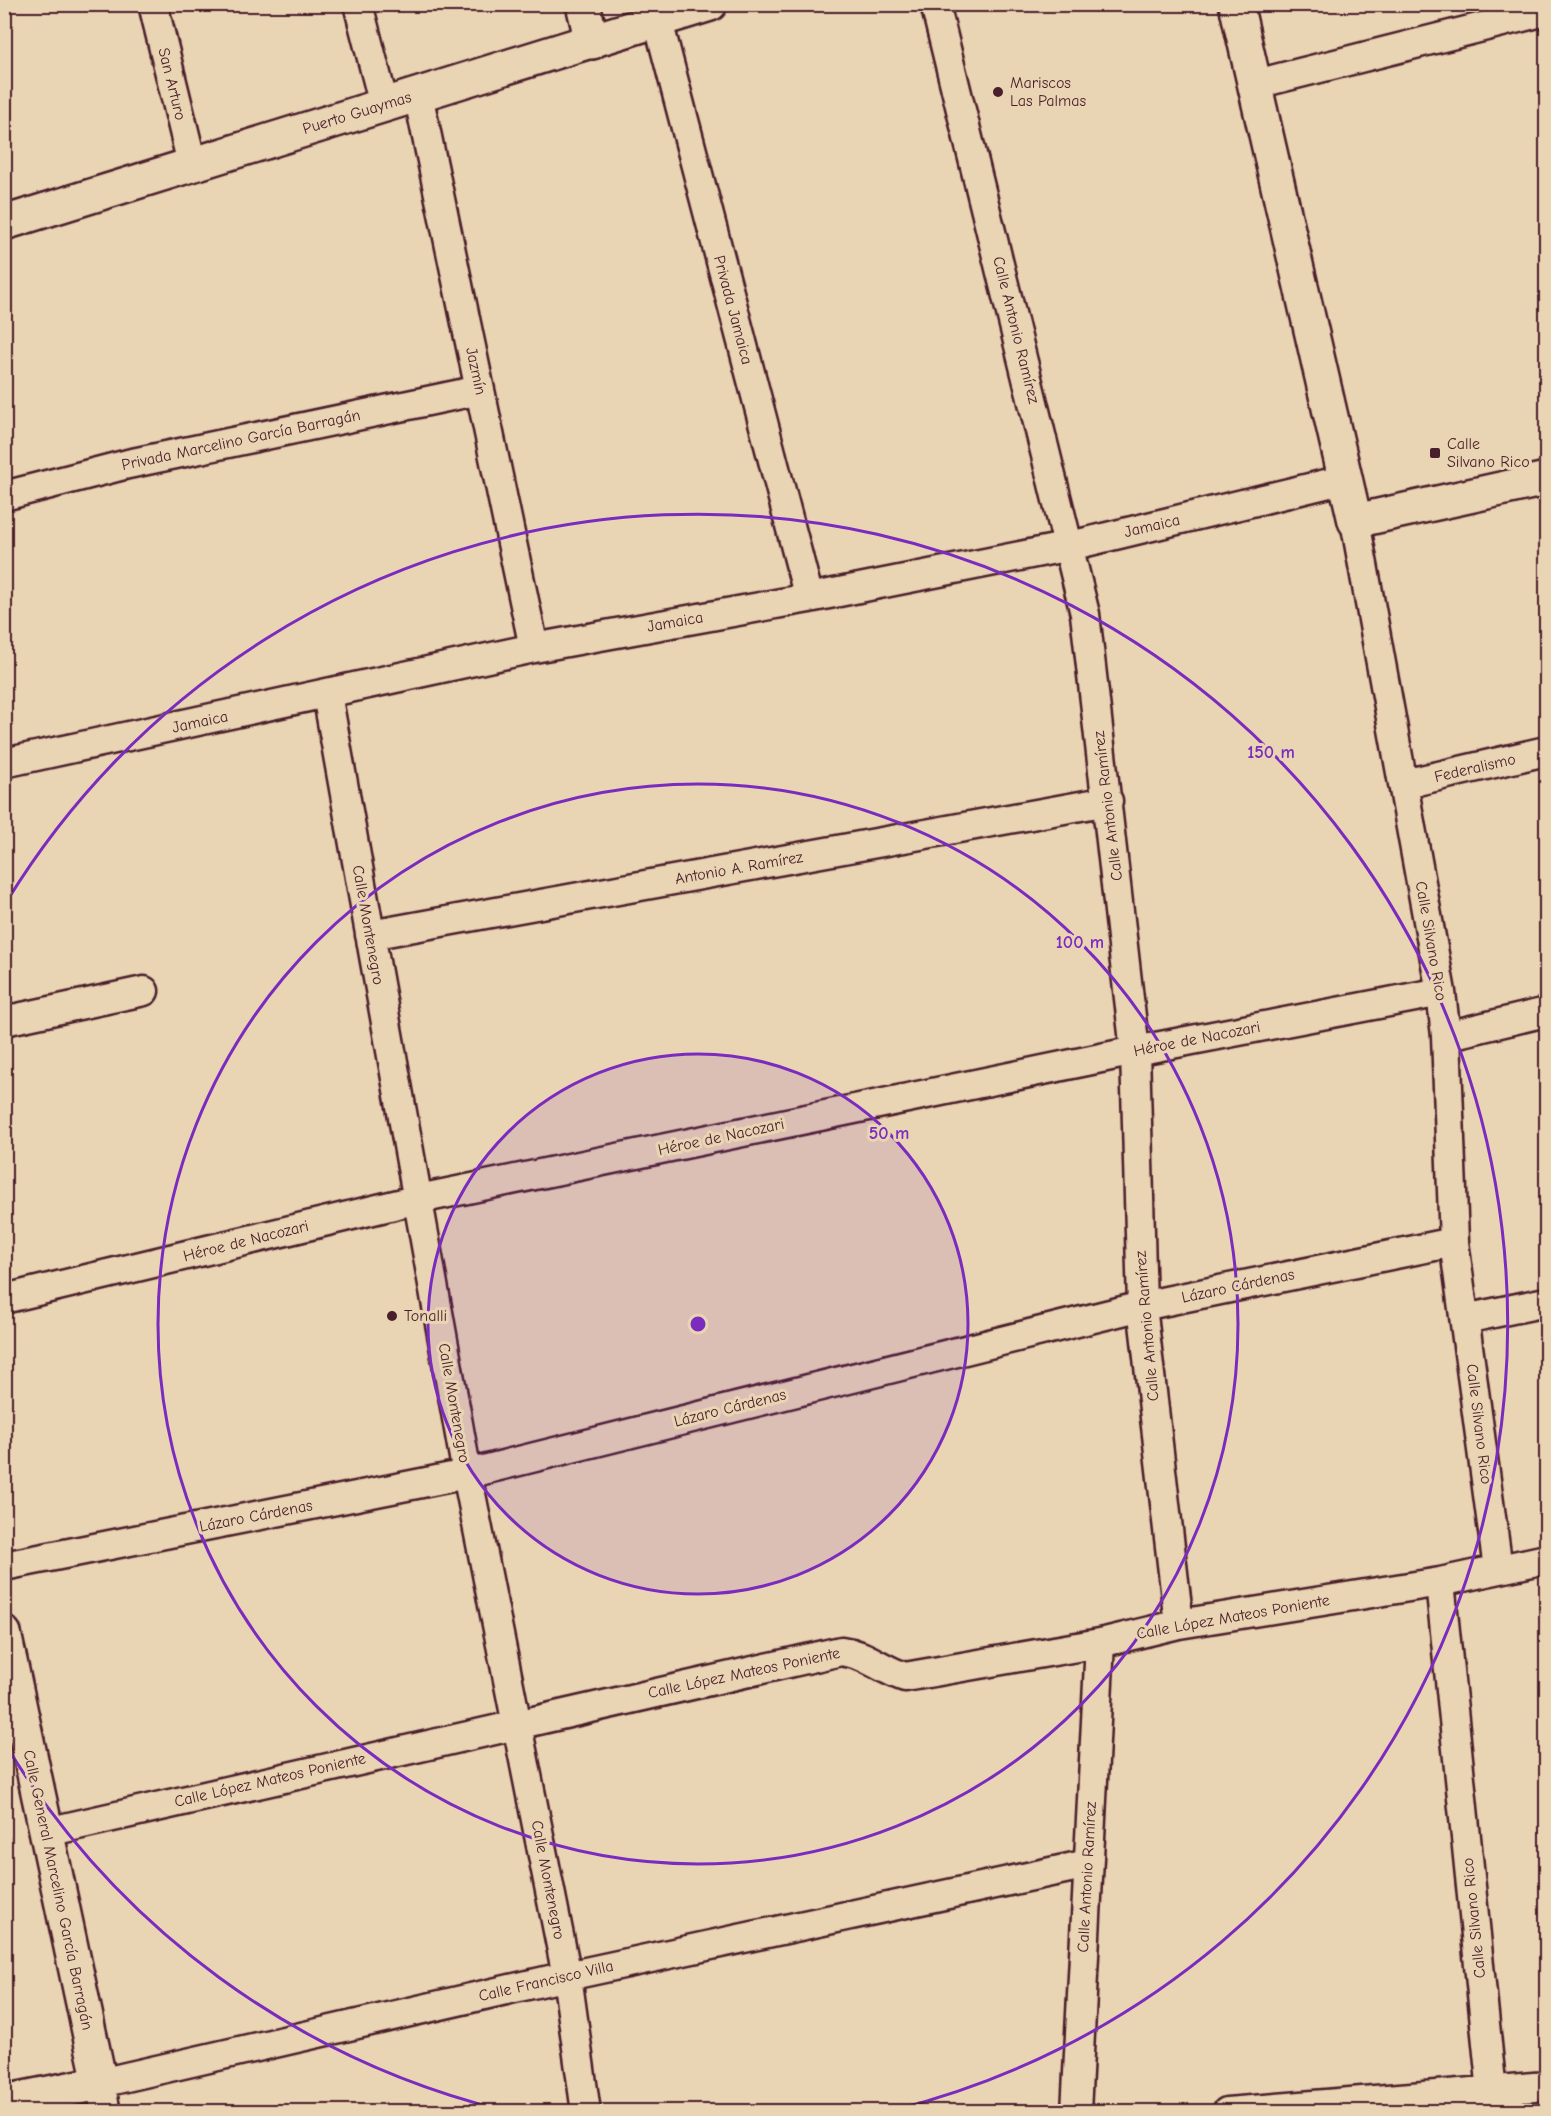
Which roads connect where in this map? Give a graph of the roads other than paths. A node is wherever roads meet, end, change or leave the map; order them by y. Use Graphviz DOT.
graph roads {
  1 [pos="153,4"];
  2 [pos="358,4"];
  3 [pos="583,4"];
  4 [pos="710,4"];
  5 [pos="935,4"];
  6 [pos="1236,4"];
  7 [pos="1546,11"];
  8 [pos="658,21"];
  9 [pos="592,42"];
  10 [pos="1256,84"];
  11 [pos="418,94"];
  12 [pos="384,105"];
  13 [pos="192,164"];
  14 [pos="6,218"];
  15 [pos="480,390"];
  16 [pos="1346,479"];
  17 [pos="1546,479"];
  18 [pos="4,496"];
  19 [pos="1355,520"];
  20 [pos="1070,546"];
  21 [pos="809,598"];
  22 [pos="534,648"];
  23 [pos="327,694"];
  24 [pos="1546,751"];
  25 [pos="4,764"];
  26 [pos="1404,784"];
  27 [pos="1108,801"];
  28 [pos="370,936"];
  29 [pos="144,991"];
  30 [pos="1441,992"];
  31 [pos="1546,1012"];
  32 [pos="4,1021"];
  33 [pos="1446,1036"];
  34 [pos="1135,1051"];
  35 [pos="419,1199"];
  36 [pos="1454,1242"];
  37 [pos="4,1299"];
  38 [pos="1546,1302"];
  39 [pos="1142,1306"];
  40 [pos="1465,1319"];
  41 [pos="467,1474"];
  42 [pos="1546,1559"];
  43 [pos="4,1566"];
  44 [pos="1498,1569"];
  45 [pos="1440,1582"];
  46 [pos="1179,1624"];
  47 [pos="4,1633"];
  48 [pos="1100,1643"];
  49 [pos="517,1722"];
  50 [pos="47,1832"];
  51 [pos="1088,1864"];
  52 [pos="567,1976"];
  53 [pos="1546,2086"];
  54 [pos="103,2097"];
  55 [pos="1493,2101"];
  56 [pos="4,2102"];
  57 [pos="586,2112"];
  58 [pos="1076,2112"];
  59 [pos="1227,2112"];
  1 -- 13 [label="street, San Arturo"];
  2 -- 12 [label="street"];
  3 -- 9 [label="street"];
  4 -- 8 [label="street, Puerto Guaymas"];
  5 -- 20 [label="street, Calle Antonio Ramírez"];
  6 -- 10 [label="street, Calle Silvano Rico"];
  7 -- 10 [label="street"];
  8 -- 9 [label="street, Puerto Guaymas"];
  8 -- 21 [label="street, Privada Jamaica"];
  9 -- 11 [label="street, Puerto Guaymas"];
  10 -- 16 [label="street, Calle Silvano Rico"];
  11 -- 12 [label="street, Puerto Guaymas"];
  11 -- 15 [label="street, Jazmín"];
  12 -- 13 [label="street, Puerto Guaymas"];
  13 -- 14 [label="street, Puerto Guaymas"];
  15 -- 18 [label="street, Privada Marcelino García Barragán"];
  15 -- 22 [label="street, Jazmín"];
  16 -- 19 [label="street, Calle Silvano Rico"];
  16 -- 20 [label="street, Jamaica"];
  17 -- 19 [label="street"];
  19 -- 26 [label="street, Calle Silvano Rico"];
  20 -- 21 [label="street, Jamaica"];
  20 -- 27 [label="street, Calle Antonio Ramírez"];
  21 -- 22 [label="street, Jamaica"];
  22 -- 23 [label="street, Jamaica"];
  23 -- 25 [label="street, Jamaica"];
  23 -- 28 [label="street, Calle Montenegro"];
  24 -- 26 [label="street, Federalismo"];
  26 -- 30 [label="street, Calle Silvano Rico"];
  27 -- 28 [label="street, Antonio A. Ramírez"];
  27 -- 34 [label="street, Calle Antonio Ramírez"];
  28 -- 35 [label="street, Calle Montenegro"];
  29 -- 32 [label="street"];
  30 -- 33 [label="street, Calle Silvano Rico"];
  30 -- 34 [label="street, Héroe de Nacozari"];
  31 -- 33 [label="street"];
  33 -- 36 [label="street, Calle Silvano Rico"];
  34 -- 35 [label="street, Héroe de Nacozari"];
  34 -- 39 [label="street, Calle Antonio Ramírez"];
  35 -- 37 [label="street, Héroe de Nacozari"];
  35 -- 41 [label="street, Calle Montenegro"];
  36 -- 39 [label="street, Lázaro Cárdenas"];
  36 -- 40 [label="street, Calle Silvano Rico"];
  38 -- 40 [label="street"];
  39 -- 41 [label="street, Lázaro Cárdenas"];
  39 -- 46 [label="street, Calle Antonio Ramírez"];
  40 -- 44 [label="street, Calle Silvano Rico"];
  41 -- 43 [label="street, Lázaro Cárdenas"];
  41 -- 49 [label="street, Calle Montenegro"];
  42 -- 44 [label="street, Calle López Mateos Poniente"];
  44 -- 45 [label="street, Calle López Mateos Poniente"];
  45 -- 46 [label="street, Calle López Mateos Poniente"];
  45 -- 55 [label="street, Calle Silvano Rico"];
  46 -- 48 [label="street, Calle López Mateos Poniente"];
  47 -- 50 [label="street, Calle General Marcelino García Barragán"];
  48 -- 49 [label="street, Calle López Mateos Poniente"];
  48 -- 51 [label="street, Calle Antonio Ramírez"];
  49 -- 50 [label="street, Calle López Mateos Poniente"];
  49 -- 52 [label="street, Calle Montenegro"];
  50 -- 54 [label="street, Calle General Marcelino García Barragán"];
  51 -- 52 [label="street, Calle Francisco Villa"];
  51 -- 58 [label="street, Calle Antonio Ramírez"];
  52 -- 54 [label="street, Calle Francisco Villa"];
  52 -- 57 [label="street, Calle Montenegro"];
  53 -- 55 [label="street"];
  54 -- 56 [label="street, Calle Francisco Villa"];
  55 -- 59 [label="street"];
}
